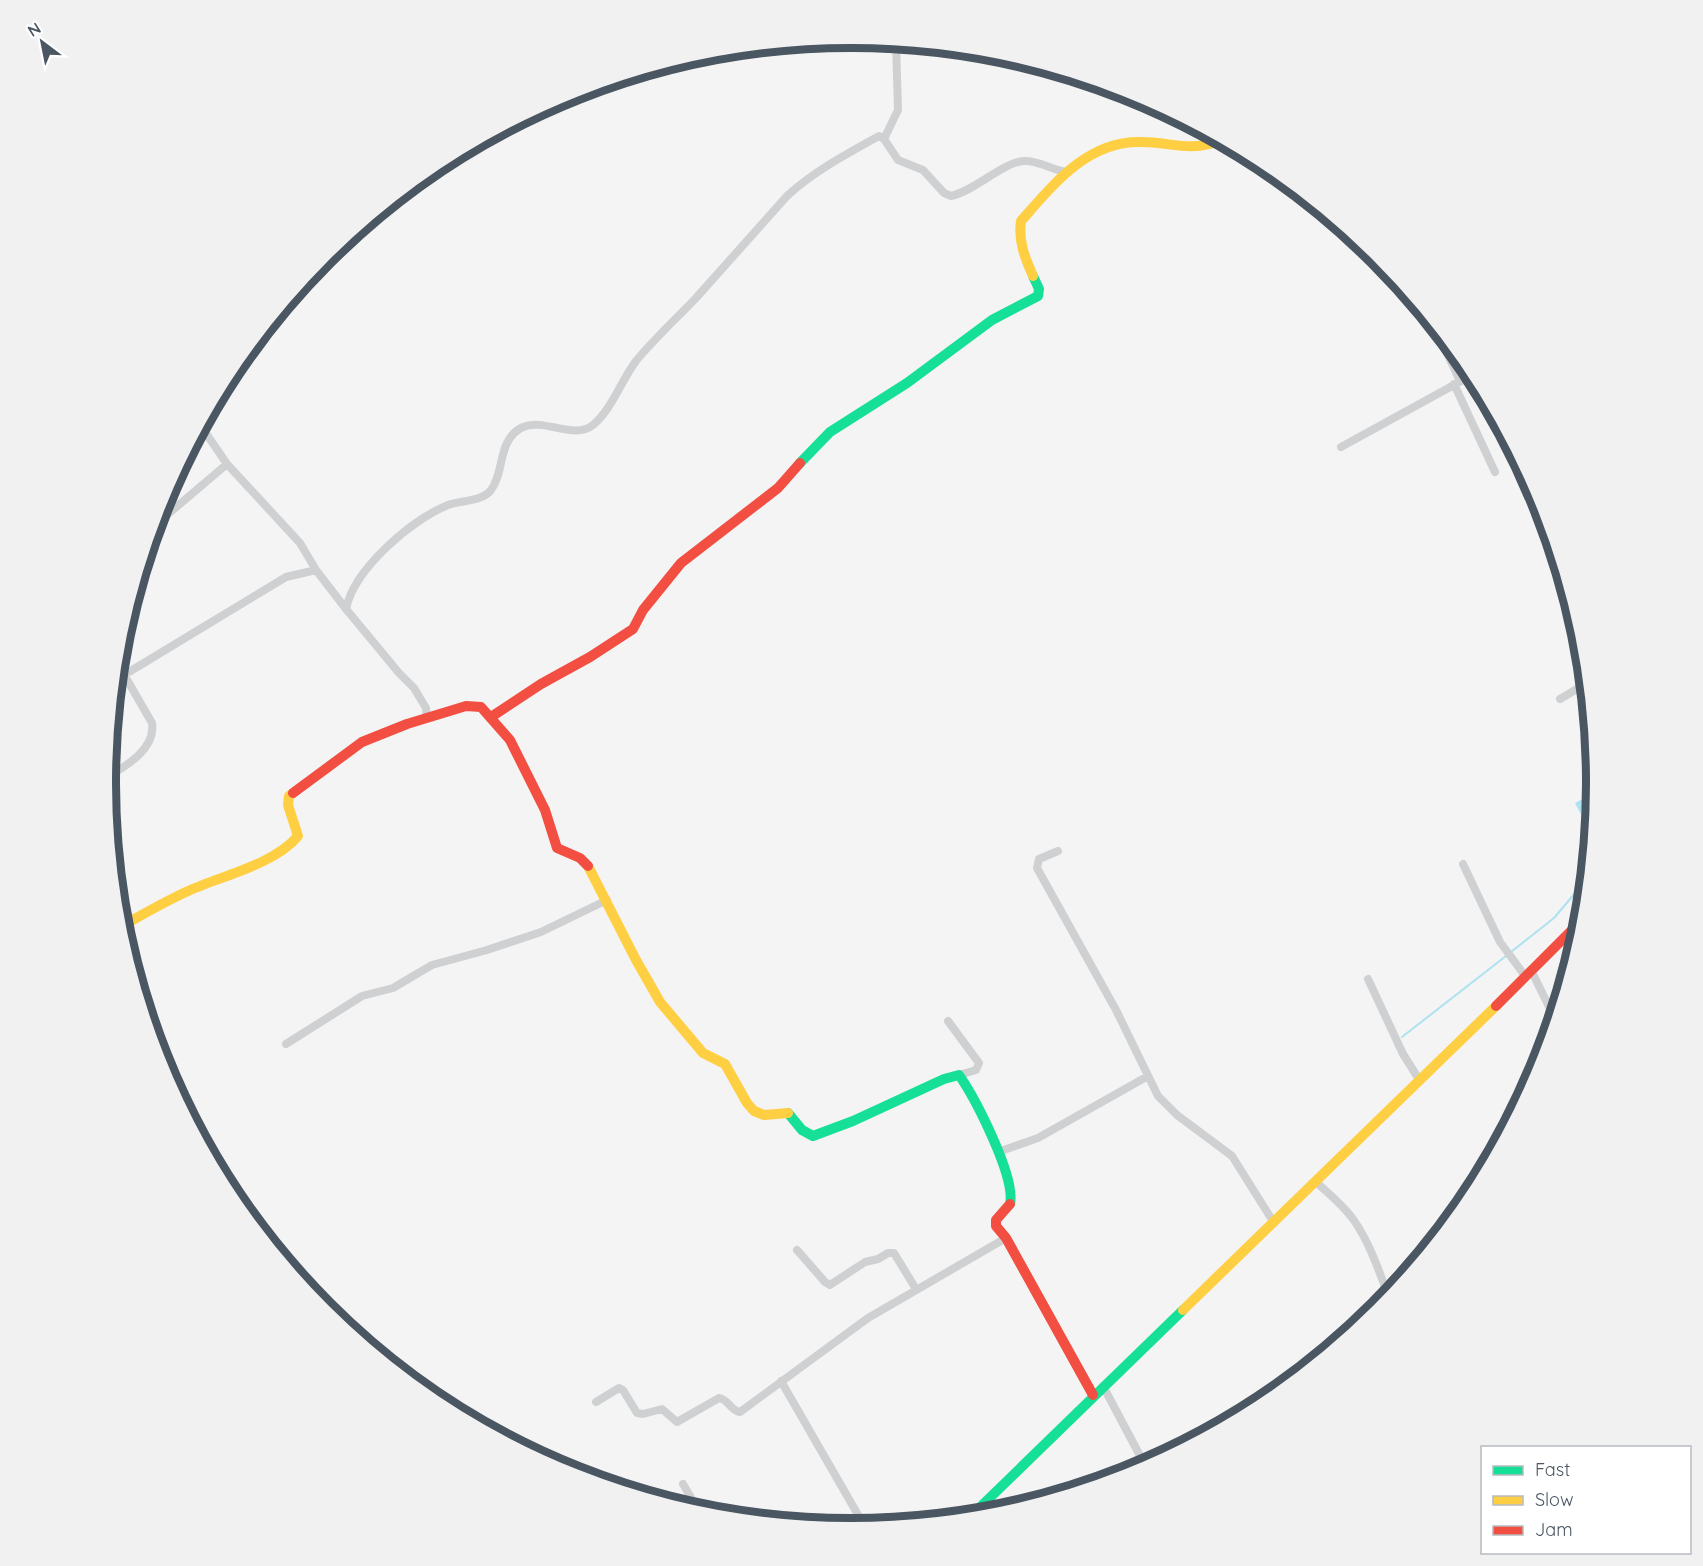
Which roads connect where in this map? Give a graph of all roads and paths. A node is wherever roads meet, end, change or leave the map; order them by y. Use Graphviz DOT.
graph roads {
  1 [pos="896,50"];
  2 [pos="884,139"];
  3 [pos="1214,143"];
  4 [pos="1067,172"];
  5 [pos="1442,345"];
  6 [pos="1465,379"];
  7 [pos="1457,383"];
  8 [pos="206,433"];
  9 [pos="1341,447"];
  10 [pos="227,464"];
  11 [pos="1496,472"];
  12 [pos="168,514"];
  13 [pos="316,570"];
  14 [pos="346,609"];
  15 [pos="125,674"];
  16 [pos="125,676"];
  17 [pos="1580,687"];
  18 [pos="1560,699"];
  19 [pos="491,717"];
  20 [pos="427,718"];
  21 [pos="117,771"];
  22 [pos="1058,851"];
  23 [pos="1463,864"];
  24 [pos="607,900"];
  25 [pos="130,922"];
  26 [pos="1571,931"];
  27 [pos="1528,973"];
  28 [pos="1368,979"];
  29 [pos="1550,1010"];
  30 [pos="948,1021"];
  31 [pos="286,1044"];
  32 [pos="959,1075"];
  33 [pos="1148,1076"];
  34 [pos="1420,1081"];
  35 [pos="998,1152"];
  36 [pos="1316,1182"];
  37 [pos="1274,1223"];
  38 [pos="1006,1238"];
  39 [pos="796,1250"];
  40 [pos="1385,1288"];
  41 [pos="916,1289"];
  42 [pos="781,1382"];
  43 [pos="1102,1386"];
  44 [pos="1094,1395"];
  45 [pos="596,1402"];
  46 [pos="1141,1458"];
  47 [pos="684,1484"];
  48 [pos="693,1501"];
  49 [pos="982,1506"];
  50 [pos="860,1518"];
  1 -- 2 [label="street"];
  2 -- 4 [label="street"];
  2 -- 14 [label="street"];
  3 -- 4 [label="street"];
  4 -- 19 [label="street"];
  5 -- 7 [label="street"];
  6 -- 7 [label="street"];
  7 -- 9 [label="street"];
  7 -- 11 [label="street"];
  8 -- 10 [label="street"];
  10 -- 12 [label="street"];
  10 -- 13 [label="street"];
  13 -- 14 [label="street"];
  13 -- 15 [label="street"];
  14 -- 20 [label="street"];
  16 -- 21 [label="street"];
  17 -- 18 [label="street"];
  19 -- 20 [label="street"];
  19 -- 24 [label="street"];
  20 -- 25 [label="street"];
  22 -- 33 [label="street"];
  23 -- 27 [label="street"];
  24 -- 31 [label="street"];
  24 -- 32 [label="street"];
  26 -- 27 [label="street"];
  27 -- 29 [label="street"];
  27 -- 34 [label="street"];
  28 -- 34 [label="street"];
  30 -- 32 [label="street"];
  32 -- 35 [label="street"];
  33 -- 35 [label="street"];
  33 -- 37 [label="street"];
  34 -- 36 [label="street"];
  35 -- 38 [label="street"];
  36 -- 37 [label="street"];
  36 -- 40 [label="street"];
  37 -- 43 [label="street"];
  38 -- 41 [label="street"];
  38 -- 44 [label="street"];
  39 -- 41 [label="street"];
  41 -- 42 [label="street"];
  42 -- 45 [label="street"];
  42 -- 50 [label="street"];
  43 -- 44 [label="street"];
  43 -- 46 [label="street"];
  44 -- 49 [label="street"];
  47 -- 48 [label="street"];
}
